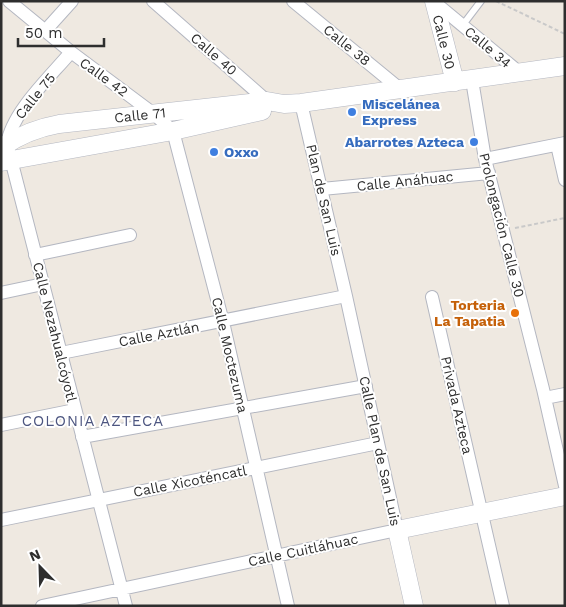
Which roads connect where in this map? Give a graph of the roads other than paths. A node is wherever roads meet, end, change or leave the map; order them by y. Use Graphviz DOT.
graph roads {
  1 [pos="9,1"];
  2 [pos="72,1"];
  3 [pos="153,1"];
  4 [pos="293,1"];
  5 [pos="481,1"];
  6 [pos="434,2"];
  7 [pos="462,26"];
  8 [pos="45,31"];
  9 [pos="71,52"];
  10 [pos="565,66"];
  11 [pos="520,73"];
  12 [pos="463,81"];
  13 [pos="400,90"];
  14 [pos="302,103"];
  15 [pos="274,105"];
  16 [pos="154,114"];
  17 [pos="172,131"];
  18 [pos="561,144"];
  19 [pos="5,154"];
  20 [pos="485,159"];
  21 [pos="488,173"];
  22 [pos="565,180"];
  23 [pos="322,190"];
  24 [pos="130,235"];
  25 [pos="35,255"];
  26 [pos="43,284"];
  27 [pos="1,293"];
  28 [pos="346,296"];
  29 [pos="432,297"];
  30 [pos="223,322"];
  31 [pos="60,353"];
  32 [pos="366,386"];
  33 [pos="565,394"];
  34 [pos="545,398"];
  35 [pos="242,409"];
  36 [pos="75,410"];
  37 [pos="1,425"];
  38 [pos="82,437"];
  39 [pos="378,443"];
  40 [pos="256,468"];
  41 [pos="565,486"];
  42 [pos="565,496"];
  43 [pos="98,500"];
  44 [pos="482,512"];
  45 [pos="1,520"];
  46 [pos="398,530"];
  47 [pos="276,556"];
  48 [pos="121,589"];
  49 [pos="42,606"];
  50 [pos="126,606"];
  51 [pos="288,606"];
  52 [pos="414,606"];
  53 [pos="503,606"];
  1 -- 8 [label="street, Calle 42"];
  2 -- 8 [label="street"];
  3 -- 15 [label="street, Calle 40"];
  4 -- 13 [label="street, Calle 38"];
  5 -- 7 [label="lane"];
  6 -- 7 [label="street, Calle 34"];
  6 -- 12 [label="street, Calle 30"];
  7 -- 11 [label="street, Calle 34"];
  8 -- 9 [label="street, Calle 42"];
  9 -- 16 [label="street, Calle 42"];
  9 -- 19 [label="street, Calle 75"];
  10 -- 11 [label="street, Calle 71"];
  11 -- 12 [label="street, Calle 71"];
  12 -- 13 [label="street, Calle 71"];
  12 -- 20 [label="street, Prolongación Calle 30"];
  13 -- 14 [label="street, Calle 71"];
  14 -- 15 [label="street, Calle 71"];
  14 -- 23 [label="street, Plan de San Luis"];
  15 -- 16 [label="street, Calle 71"];
  15 -- 17 [label="street, Calle 71"];
  16 -- 17 [label="street"];
  16 -- 19 [label="street, Calle 71"];
  17 -- 19 [label="street, Calle 71"];
  17 -- 30 [label="street, Calle Moctezuma"];
  18 -- 20 [label="street"];
  18 -- 22 [label="street"];
  19 -- 25 [label="street, Calle Nezahualcóyotl"];
  20 -- 21 [label="street, Prolongación Calle 30"];
  21 -- 23 [label="street, Calle Anáhuac"];
  21 -- 34 [label="street, Prolongación Calle 30"];
  23 -- 28 [label="street, Plan de San Luis"];
  24 -- 25 [label="street"];
  25 -- 26 [label="street, Calle Nezahualcóyotl"];
  26 -- 27 [label="street"];
  26 -- 31 [label="street, Calle Nezahualcóyotl"];
  28 -- 30 [label="street, Calle Aztlán"];
  28 -- 32 [label="street, Calle Plan de San Luis"];
  29 -- 44 [label="street, Privada Azteca"];
  30 -- 31 [label="street, Calle Aztlán"];
  30 -- 35 [label="street, Calle Moctezuma"];
  31 -- 36 [label="street, Calle Nezahualcóyotl"];
  32 -- 35 [label="street"];
  32 -- 39 [label="street, Calle Plan de San Luis"];
  33 -- 34 [label="street"];
  34 -- 41 [label="street, Prolongación Calle 30"];
  35 -- 38 [label="street"];
  35 -- 40 [label="street, Calle Moctezuma"];
  36 -- 37 [label="street"];
  36 -- 38 [label="street, Calle Nezahualcóyotl"];
  38 -- 43 [label="street, Calle Nezahualcóyotl"];
  39 -- 40 [label="street, Calle Xicoténcatl"];
  39 -- 46 [label="street, Calle Plan de San Luis"];
  40 -- 43 [label="street, Calle Xicoténcatl"];
  40 -- 47 [label="street, Calle Moctezuma"];
  42 -- 44 [label="street, Calle Cuitláhuac"];
  43 -- 45 [label="street, Calle Xicoténcatl"];
  43 -- 48 [label="street, Calle Nezahualcóyotl"];
  44 -- 46 [label="street, Calle Cuitláhuac"];
  44 -- 53 [label="street, Privada Azteca"];
  46 -- 47 [label="street, Calle Cuitláhuac"];
  46 -- 52 [label="street, Calle Plan de San Luis"];
  47 -- 48 [label="street, Calle Cuitláhuac"];
  47 -- 51 [label="street, Calle Moctezuma"];
  48 -- 49 [label="street, Calle Cuitláhuac"];
  48 -- 50 [label="street, Calle Nezahualcóyotl"];
}
